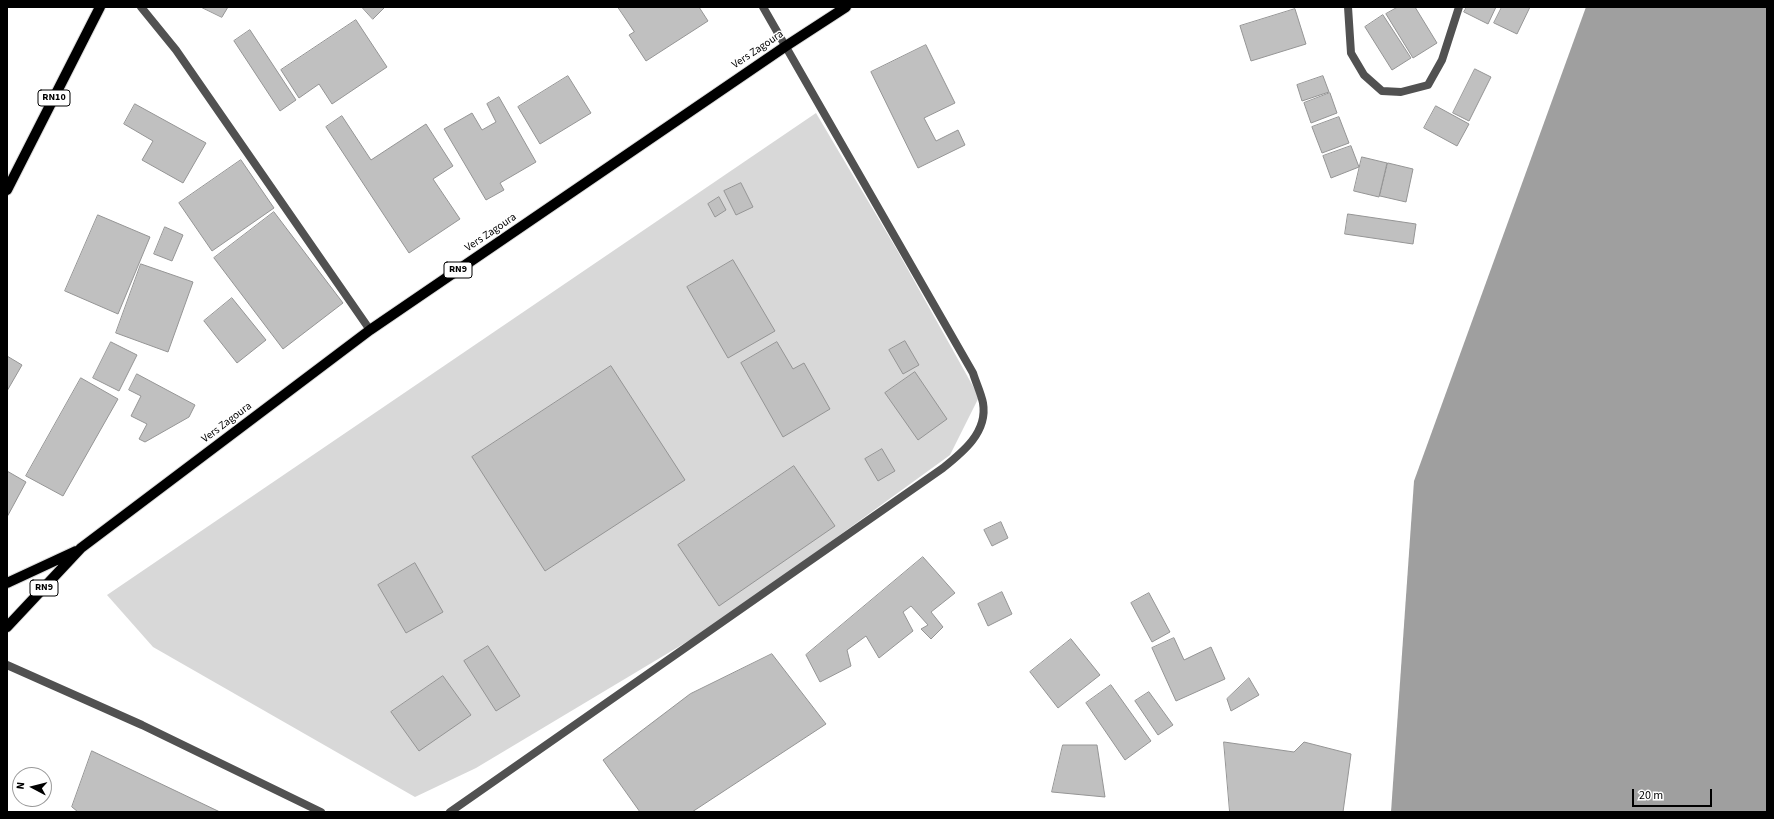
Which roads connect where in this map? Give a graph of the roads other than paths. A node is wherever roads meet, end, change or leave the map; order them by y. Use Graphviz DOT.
graph roads {
  1 [pos="100,7"];
  2 [pos="141,7"];
  3 [pos="763,7"];
  4 [pos="846,7"];
  5 [pos="1348,7"];
  6 [pos="1459,7"];
  7 [pos="786,46"];
  8 [pos="7,190"];
  9 [pos="370,330"];
  10 [pos="81,548"];
  11 [pos="7,583"];
  12 [pos="7,627"];
  13 [pos="7,665"];
  14 [pos="321,812"];
  15 [pos="450,812"];
  1 -- 8 [label="main road, RN10"];
  2 -- 9 [label="street"];
  3 -- 7 [label="street"];
  4 -- 7 [label="main road, Vers Zagoura / RN9"];
  5 -- 6 [label="street"];
  7 -- 9 [label="main road, Vers Zagoura / RN9"];
  7 -- 15 [label="street"];
  9 -- 10 [label="main road, Vers Zagoura / RN9"];
  10 -- 11 [label="main road, Vers Zagoura / RN9"];
  10 -- 12 [label="main road, Vers Zagoura / RN9"];
  13 -- 14 [label="street"];
}
